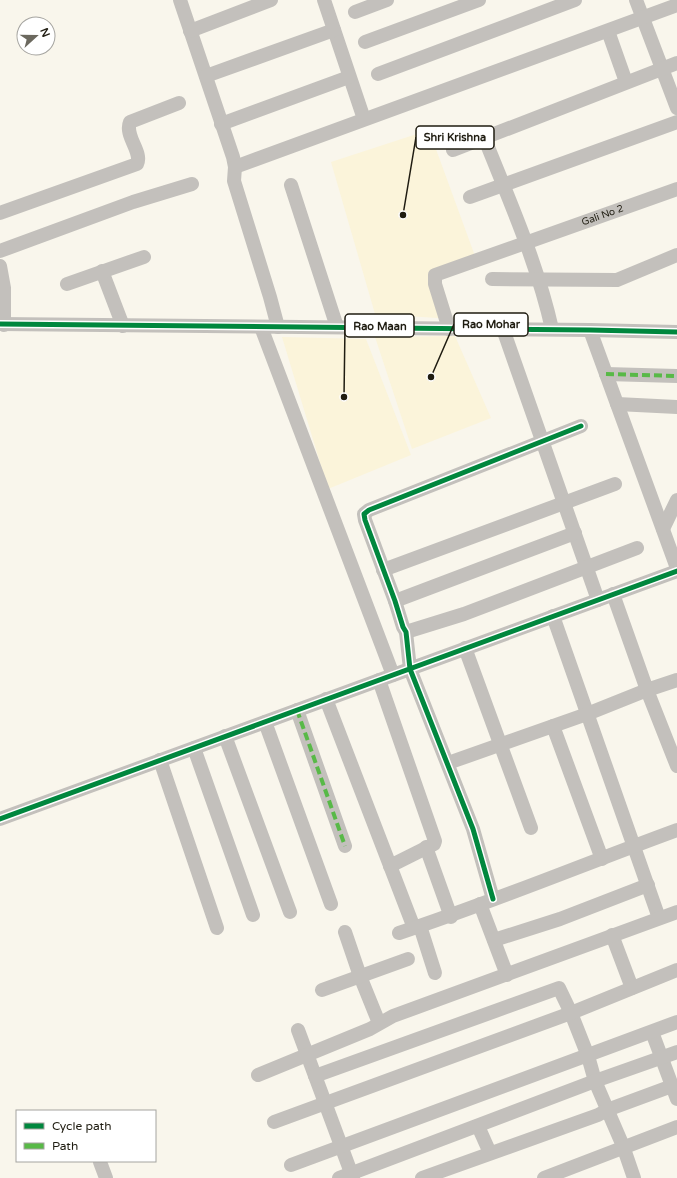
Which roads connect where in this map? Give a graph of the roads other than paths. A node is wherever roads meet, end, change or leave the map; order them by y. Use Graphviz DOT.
graph roads {
  1 [pos="180,0"];
  2 [pos="271,0"];
  3 [pos="324,0"];
  4 [pos="387,0"];
  5 [pos="479,0"];
  6 [pos="575,0"];
  7 [pos="636,0"];
  8 [pos="677,5"];
  9 [pos="355,12"];
  10 [pos="642,18"];
  11 [pos="334,30"];
  12 [pos="190,31"];
  13 [pos="608,31"];
  14 [pos="365,42"];
  15 [pos="677,63"];
  16 [pos="662,68"];
  17 [pos="378,74"];
  18 [pos="206,76"];
  19 [pos="350,77"];
  20 [pos="626,82"];
  21 [pos="179,103"];
  22 [pos="677,108"];
  23 [pos="364,119"];
  24 [pos="677,122"];
  25 [pos="222,124"];
  26 [pos="484,137"];
  27 [pos="453,150"];
  28 [pos="236,167"];
  29 [pos="192,184"];
  30 [pos="503,184"];
  31 [pos="291,185"];
  32 [pos="677,189"];
  33 [pos="470,197"];
  34 [pos="0,213"];
  35 [pos="527,242"];
  36 [pos="0,251"];
  37 [pos="677,255"];
  38 [pos="144,257"];
  39 [pos="1,272"];
  40 [pos="102,272"];
  41 [pos="539,278"];
  42 [pos="492,279"];
  43 [pos="67,284"];
  44 [pos="2,324"];
  45 [pos="123,326"];
  46 [pos="261,327"];
  47 [pos="278,327"];
  48 [pos="337,328"];
  49 [pos="449,328"];
  50 [pos="503,329"];
  51 [pos="552,329"];
  52 [pos="590,330"];
  53 [pos="677,332"];
  54 [pos="606,374"];
  55 [pos="677,376"];
  56 [pos="617,404"];
  57 [pos="677,407"];
  58 [pos="581,426"];
  59 [pos="542,440"];
  60 [pos="615,484"];
  61 [pos="677,500"];
  62 [pos="564,503"];
  63 [pos="663,529"];
  64 [pos="575,533"];
  65 [pos="637,548"];
  66 [pos="586,566"];
  67 [pos="677,568"];
  68 [pos="383,570"];
  69 [pos="677,571"];
  70 [pos="613,594"];
  71 [pos="598,600"];
  72 [pos="395,601"];
  73 [pos="554,616"];
  74 [pos="406,632"];
  75 [pos="465,648"];
  76 [pos="410,669"];
  77 [pos="393,675"];
  78 [pos="379,680"];
  79 [pos="677,680"];
  80 [pos="647,690"];
  81 [pos="326,699"];
  82 [pos="297,710"];
  83 [pos="587,714"];
  84 [pos="265,722"];
  85 [pos="553,726"];
  86 [pos="225,736"];
  87 [pos="500,745"];
  88 [pos="194,748"];
  89 [pos="160,760"];
  90 [pos="448,764"];
  91 [pos="677,766"];
  92 [pos="0,819"];
  93 [pos="531,828"];
  94 [pos="677,830"];
  95 [pos="635,845"];
  96 [pos="345,846"];
  97 [pos="426,848"];
  98 [pos="602,859"];
  99 [pos="390,866"];
  100 [pos="648,885"];
  101 [pos="486,902"];
  102 [pos="331,904"];
  103 [pos="290,912"];
  104 [pos="677,912"];
  105 [pos="253,914"];
  106 [pos="451,917"];
  107 [pos="659,918"];
  108 [pos="417,927"];
  109 [pos="217,928"];
  110 [pos="345,932"];
  111 [pos="399,933"];
  112 [pos="612,935"];
  113 [pos="494,940"];
  114 [pos="408,959"];
  115 [pos="677,970"];
  116 [pos="435,973"];
  117 [pos="507,975"];
  118 [pos="360,976"];
  119 [pos="632,988"];
  120 [pos="322,990"];
  121 [pos="571,1012"];
  122 [pos="379,1022"];
  123 [pos="677,1022"];
  124 [pos="298,1030"];
  125 [pos="652,1032"];
  126 [pos="677,1052"];
  127 [pos="306,1054"];
  128 [pos="588,1056"];
  129 [pos="662,1058"];
  130 [pos="258,1075"];
  131 [pos="315,1076"];
  132 [pos="595,1081"];
  133 [pos="675,1092"];
  134 [pos="325,1104"];
  135 [pos="607,1110"];
  136 [pos="274,1122"];
  137 [pos="478,1126"];
  138 [pos="677,1127"];
  139 [pos="341,1146"];
  140 [pos="623,1146"];
  141 [pos="490,1153"];
  142 [pos="100,1162"];
  143 [pos="292,1165"];
  144 [pos="348,1176"];
  145 [pos="106,1178"];
  146 [pos="422,1178"];
  147 [pos="544,1178"];
  148 [pos="634,1178"];
  1 -- 12 [label="street"];
  2 -- 12 [label="street"];
  3 -- 11 [label="street"];
  4 -- 9 [label="street"];
  5 -- 14 [label="street"];
  6 -- 17 [label="street"];
  7 -- 10 [label="street"];
  8 -- 10 [label="street"];
  10 -- 13 [label="street"];
  10 -- 16 [label="street"];
  11 -- 18 [label="street"];
  11 -- 19 [label="street"];
  12 -- 18 [label="street"];
  13 -- 20 [label="street"];
  13 -- 23 [label="street"];
  15 -- 16 [label="street"];
  16 -- 20 [label="street"];
  16 -- 22 [label="street"];
  18 -- 25 [label="street"];
  19 -- 23 [label="street"];
  19 -- 25 [label="street"];
  20 -- 26 [label="street"];
  21 -- 34 [label="street"];
  23 -- 28 [label="street"];
  24 -- 30 [label="street"];
  25 -- 28 [label="street"];
  26 -- 27 [label="street"];
  26 -- 30 [label="street"];
  28 -- 47 [label="street"];
  29 -- 36 [label="street"];
  30 -- 33 [label="street"];
  30 -- 35 [label="street"];
  31 -- 48 [label="street"];
  32 -- 35 [label="street, Gali No 2"];
  35 -- 41 [label="street"];
  35 -- 49 [label="street, Gali No 2"];
  37 -- 41 [label="street"];
  38 -- 40 [label="street"];
  39 -- 44 [label="street"];
  40 -- 43 [label="street"];
  40 -- 45 [label="street"];
  41 -- 42 [label="street"];
  41 -- 51 [label="street"];
  44 -- 45 [label="street"];
  45 -- 46 [label="street"];
  46 -- 47 [label="street"];
  46 -- 77 [label="street"];
  47 -- 48 [label="street"];
  48 -- 49 [label="street"];
  49 -- 50 [label="street"];
  50 -- 51 [label="street"];
  50 -- 59 [label="street"];
  51 -- 52 [label="street"];
  52 -- 53 [label="street"];
  52 -- 54 [label="street"];
  54 -- 55 [label="street"];
  54 -- 56 [label="street"];
  56 -- 57 [label="street"];
  56 -- 63 [label="street"];
  58 -- 59 [label="street"];
  59 -- 62 [label="street"];
  59 -- 68 [label="street"];
  60 -- 62 [label="street"];
  61 -- 63 [label="street"];
  62 -- 64 [label="street"];
  62 -- 68 [label="street"];
  63 -- 67 [label="street"];
  64 -- 66 [label="street"];
  64 -- 72 [label="street"];
  65 -- 66 [label="street"];
  66 -- 71 [label="street"];
  66 -- 74 [label="street"];
  68 -- 72 [label="street"];
  69 -- 70 [label="street"];
  70 -- 71 [label="street"];
  70 -- 80 [label="street"];
  71 -- 73 [label="street"];
  72 -- 74 [label="street"];
  73 -- 75 [label="street"];
  73 -- 83 [label="street"];
  74 -- 76 [label="street"];
  75 -- 76 [label="street"];
  75 -- 87 [label="street"];
  76 -- 77 [label="street"];
  76 -- 90 [label="street"];
  77 -- 78 [label="street"];
  78 -- 81 [label="street"];
  78 -- 97 [label="street"];
  79 -- 80 [label="street"];
  80 -- 83 [label="street"];
  80 -- 91 [label="street"];
  81 -- 82 [label="street"];
  81 -- 99 [label="street"];
  82 -- 84 [label="street"];
  82 -- 96 [label="street"];
  83 -- 85 [label="street"];
  83 -- 95 [label="street"];
  84 -- 86 [label="street"];
  84 -- 102 [label="street"];
  85 -- 87 [label="street"];
  85 -- 98 [label="street"];
  86 -- 88 [label="street"];
  86 -- 103 [label="street"];
  87 -- 90 [label="street"];
  87 -- 93 [label="street"];
  88 -- 89 [label="street"];
  88 -- 105 [label="street"];
  89 -- 92 [label="street"];
  89 -- 109 [label="street"];
  90 -- 101 [label="street"];
  94 -- 95 [label="street"];
  95 -- 98 [label="street"];
  95 -- 100 [label="street"];
  97 -- 99 [label="street"];
  97 -- 106 [label="street"];
  98 -- 101 [label="street"];
  99 -- 108 [label="street"];
  100 -- 107 [label="street"];
  100 -- 113 [label="street"];
  101 -- 106 [label="street"];
  101 -- 113 [label="street"];
  104 -- 107 [label="street"];
  106 -- 108 [label="street"];
  107 -- 112 [label="street"];
  108 -- 111 [label="street"];
  108 -- 116 [label="street"];
  110 -- 118 [label="street"];
  112 -- 117 [label="street"];
  112 -- 119 [label="street"];
  113 -- 117 [label="street"];
  114 -- 118 [label="street"];
  115 -- 119 [label="street"];
  117 -- 122 [label="street"];
  118 -- 120 [label="street"];
  118 -- 122 [label="street"];
  119 -- 121 [label="street"];
  121 -- 128 [label="street"];
  121 -- 131 [label="street"];
  121 -- 134 [label="street"];
  122 -- 127 [label="street"];
  123 -- 125 [label="street"];
  124 -- 127 [label="street"];
  125 -- 128 [label="street"];
  125 -- 129 [label="street"];
  126 -- 129 [label="street"];
  127 -- 130 [label="street"];
  127 -- 131 [label="street"];
  128 -- 132 [label="street"];
  128 -- 139 [label="street"];
  129 -- 132 [label="street"];
  129 -- 133 [label="street"];
  131 -- 134 [label="street"];
  132 -- 135 [label="street"];
  132 -- 137 [label="street"];
  133 -- 135 [label="street"];
  134 -- 136 [label="street"];
  134 -- 139 [label="street"];
  135 -- 140 [label="street"];
  135 -- 141 [label="street"];
  137 -- 141 [label="street"];
  137 -- 144 [label="street"];
  138 -- 140 [label="street"];
  139 -- 143 [label="street"];
  139 -- 144 [label="street"];
  140 -- 147 [label="street"];
  140 -- 148 [label="street"];
  141 -- 146 [label="street"];
  142 -- 145 [label="street"];
}
